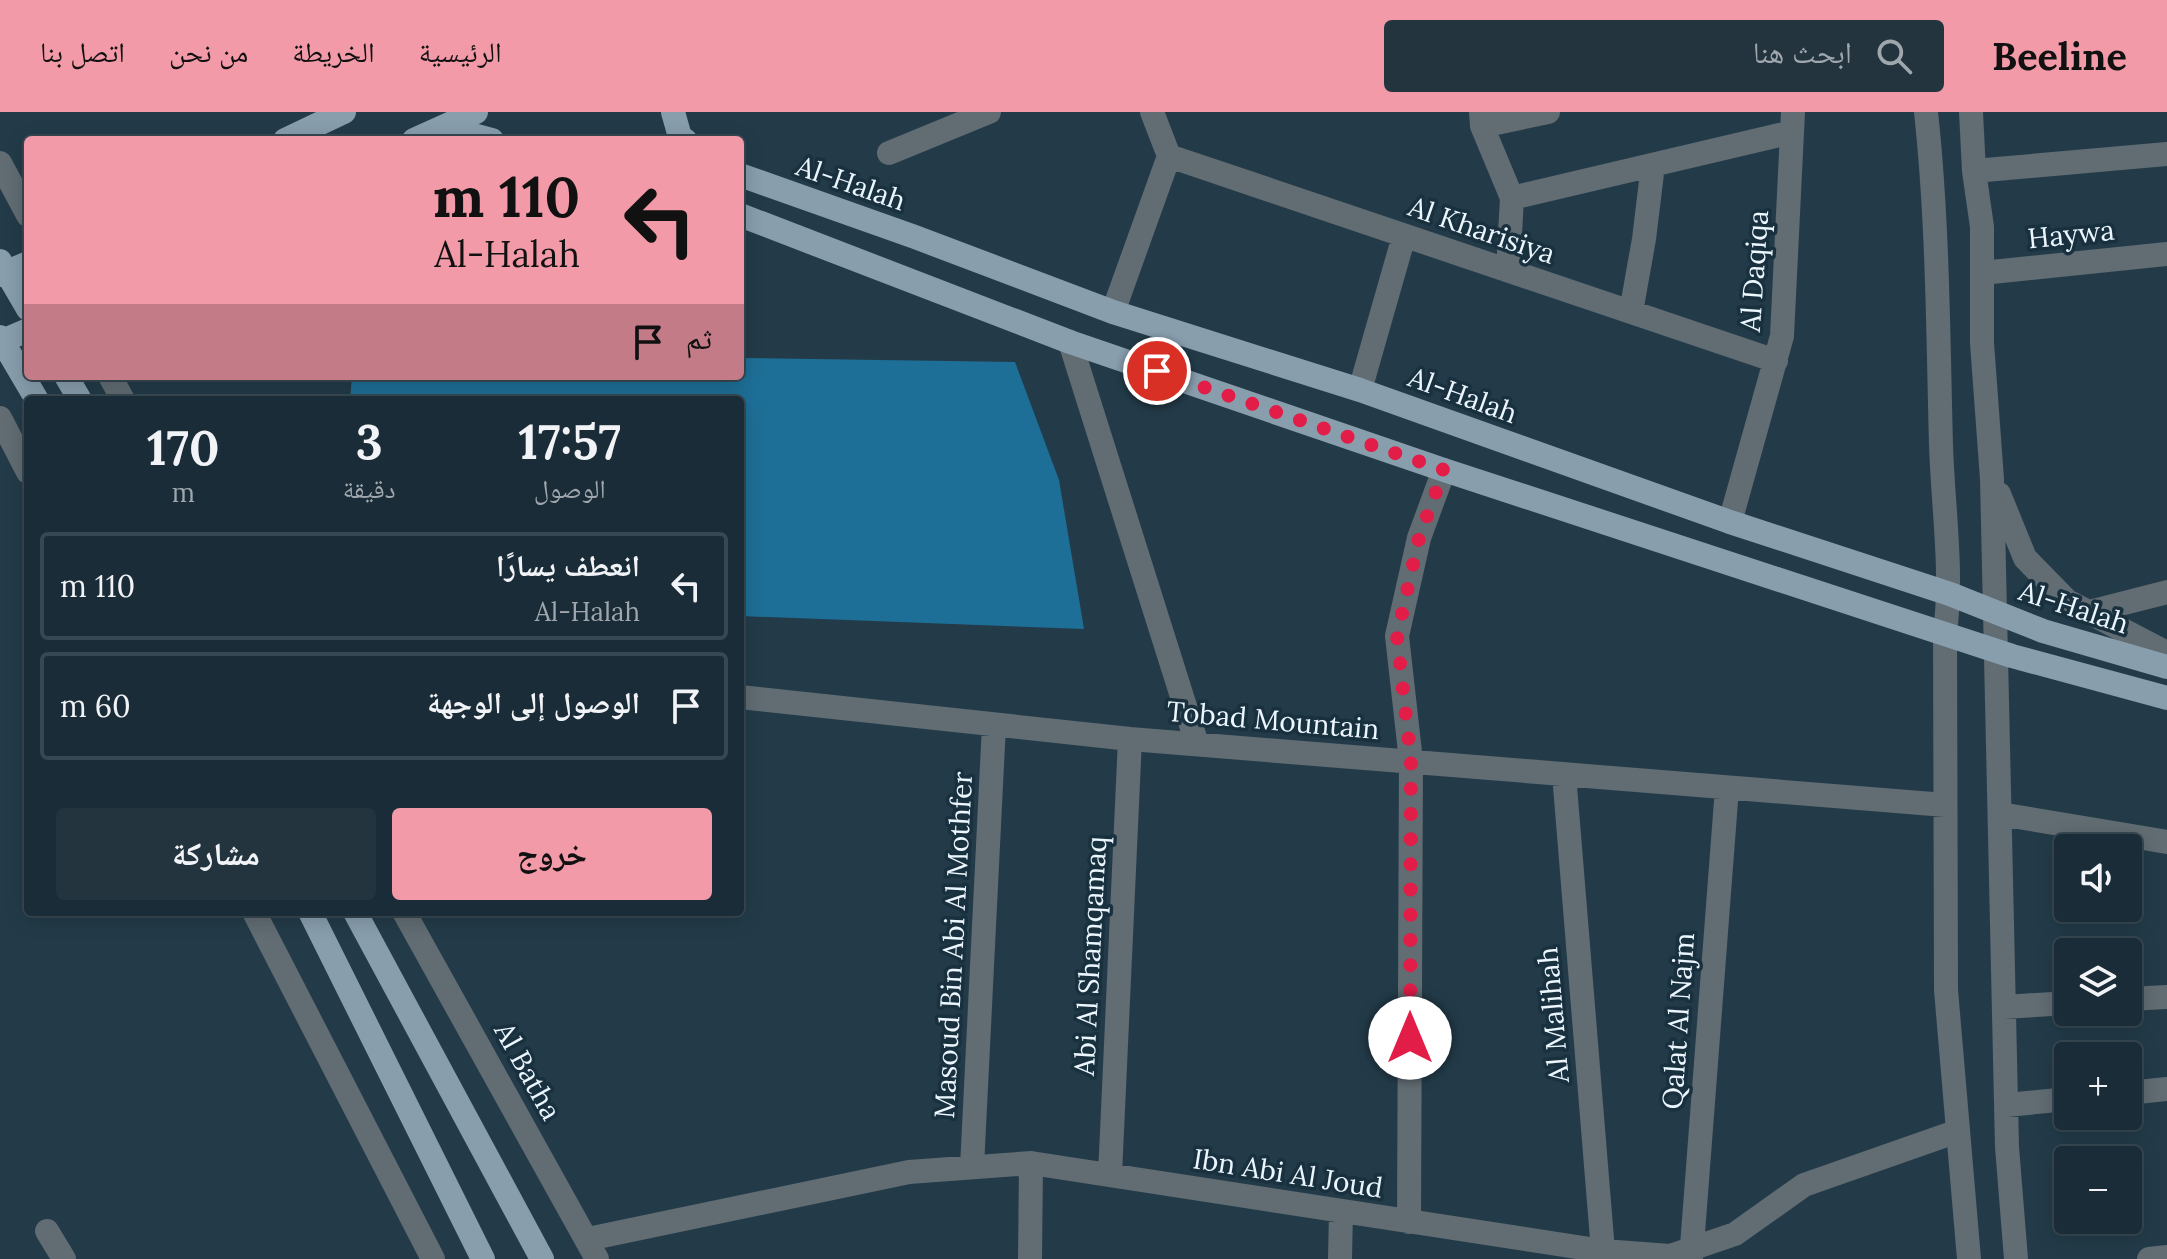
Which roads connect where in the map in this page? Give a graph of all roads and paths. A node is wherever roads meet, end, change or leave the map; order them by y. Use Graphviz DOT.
graph roads {
  1 [pos="344,112"];
  2 [pos="476,112"];
  3 [pos="673,112"];
  4 [pos="989,112"];
  5 [pos="1152,112"];
  6 [pos="1548,112"];
  7 [pos="1926,112"];
  8 [pos="1971,112"];
  9 [pos="1481,119"];
  10 [pos="1793,122"];
  11 [pos="444,127"];
  12 [pos="293,136"];
  13 [pos="423,136"];
  14 [pos="477,136"];
  15 [pos="680,136"];
  16 [pos="889,153"];
  17 [pos="2167,154"];
  18 [pos="1169,156"];
  19 [pos="0,163"];
  20 [pos="1653,165"];
  21 [pos="1974,171"];
  22 [pos="744,176"];
  23 [pos="0,185"];
  24 [pos="1512,198"];
  25 [pos="24,207"];
  26 [pos="24,208"];
  27 [pos="744,217"];
  28 [pos="1404,236"];
  29 [pos="2167,254"];
  30 [pos="0,261"];
  31 [pos="24,265"];
  32 [pos="1508,270"];
  33 [pos="1982,273"];
  34 [pos="0,275"];
  35 [pos="24,302"];
  36 [pos="1113,312"];
  37 [pos="1631,312"];
  38 [pos="24,331"];
  39 [pos="0,340"];
  40 [pos="1070,342"];
  41 [pos="1776,361"];
  42 [pos="24,379"];
  43 [pos="1360,390"];
  44 [pos="0,418"];
  45 [pos="24,464"];
  46 [pos="1444,470"];
  47 [pos="1992,479"];
  48 [pos="1730,522"];
  49 [pos="2167,592"];
  50 [pos="1950,594"];
  51 [pos="1996,612"];
  52 [pos="2089,612"];
  53 [pos="1945,633"];
  54 [pos="1996,649"];
  55 [pos="2167,653"];
  56 [pos="2167,667"];
  57 [pos="744,697"];
  58 [pos="2167,698"];
  59 [pos="994,725"];
  60 [pos="1130,739"];
  61 [pos="1197,744"];
  62 [pos="1411,761"];
  63 [pos="1564,774"];
  64 [pos="1727,788"];
  65 [pos="1945,805"];
  66 [pos="2000,814"];
  67 [pos="2167,842"];
  68 [pos="256,916"];
  69 [pos="312,916"];
  70 [pos="357,916"];
  71 [pos="406,916"];
  72 [pos="2167,997"];
  73 [pos="2142,998"];
  74 [pos="2054,1004"];
  75 [pos="2004,1007"];
  76 [pos="2167,1089"];
  77 [pos="2142,1092"];
  78 [pos="2054,1100"];
  79 [pos="2007,1105"];
  80 [pos="1958,1131"];
  81 [pos="1031,1163"];
  82 [pos="972,1167"];
  83 [pos="1110,1175"];
  84 [pos="1341,1211"];
  85 [pos="1409,1222"];
  86 [pos="47,1231"];
  87 [pos="592,1249"];
  88 [pos="1603,1251"];
  89 [pos="1691,1254"];
  90 [pos="2167,1257"];
  91 [pos="64,1259"];
  92 [pos="433,1259"];
  93 [pos="483,1259"];
  94 [pos="542,1259"];
  95 [pos="1030,1259"];
  96 [pos="1340,1259"];
  97 [pos="1969,1259"];
  98 [pos="2016,1259"];
  99 [pos="2149,1259"];
  1 -- 12 [label="main road"];
  2 -- 11 [label="main road"];
  3 -- 15 [label="main road"];
  4 -- 16 [label="street"];
  5 -- 18 [label="street"];
  6 -- 9 [label="street"];
  7 -- 50 [label="street"];
  8 -- 21 [label="street"];
  9 -- 24 [label="street"];
  10 -- 20 [label="street"];
  10 -- 41 [label="street, Al Daqiqa"];
  11 -- 13 [label="main road"];
  11 -- 14 [label="main road"];
  17 -- 21 [label="street"];
  18 -- 28 [label="street, Al Kharisiya"];
  18 -- 36 [label="street"];
  19 -- 25 [label="street"];
  20 -- 24 [label="street"];
  20 -- 37 [label="street"];
  21 -- 33 [label="street"];
  22 -- 36 [label="main road, Al-Halah"];
  23 -- 26 [label="street"];
  24 -- 32 [label="street"];
  27 -- 40 [label="main road"];
  28 -- 32 [label="street, Al Kharisiya"];
  28 -- 43 [label="street"];
  29 -- 33 [label="street, Haywa"];
  30 -- 35 [label="main road, bridge"];
  31 -- 34 [label="main road"];
  32 -- 37 [label="street, Al Kharisiya"];
  33 -- 47 [label="street"];
  36 -- 43 [label="main road, Al-Halah"];
  37 -- 41 [label="street, Al Kharisiya"];
  38 -- 39 [label="main road"];
  39 -- 42 [label="main road, bridge"];
  40 -- 46 [label="main road"];
  40 -- 61 [label="street"];
  41 -- 48 [label="street, Al Daqiqa"];
  43 -- 48 [label="main road, Al-Halah"];
  44 -- 45 [label="street"];
  46 -- 53 [label="main road"];
  46 -- 62 [label="street"];
  47 -- 51 [label="street"];
  47 -- 52 [label="street"];
  48 -- 50 [label="main road, Al-Halah"];
  49 -- 52 [label="street"];
  50 -- 51 [label="main road, Al-Halah"];
  50 -- 53 [label="street"];
  51 -- 54 [label="street"];
  51 -- 56 [label="main road, Al-Halah"];
  52 -- 55 [label="street"];
  53 -- 54 [label="main road"];
  53 -- 65 [label="street"];
  54 -- 58 [label="main road"];
  54 -- 66 [label="street"];
  57 -- 59 [label="street, Tobad Mountain"];
  59 -- 60 [label="street, Tobad Mountain"];
  59 -- 82 [label="street, Masoud Bin Abi Al Mothfer"];
  60 -- 61 [label="street, Tobad Mountain"];
  60 -- 83 [label="street, Abi Al Shamqamaq"];
  61 -- 62 [label="street, Tobad Mountain"];
  62 -- 63 [label="street, Tobad Mountain"];
  62 -- 85 [label="street"];
  63 -- 64 [label="street, Tobad Mountain"];
  63 -- 88 [label="street, Al Malihah"];
  64 -- 65 [label="street, Tobad Mountain"];
  64 -- 89 [label="street, Qalat Al Najm"];
  65 -- 80 [label="street"];
  66 -- 67 [label="street"];
  66 -- 75 [label="street"];
  68 -- 92 [label="street"];
  69 -- 93 [label="main road"];
  70 -- 94 [label="main road"];
  71 -- 87 [label="street, Al Batha"];
  72 -- 73 [label="street"];
  74 -- 75 [label="street"];
  75 -- 79 [label="street"];
  76 -- 77 [label="street"];
  78 -- 79 [label="street"];
  79 -- 98 [label="street"];
  80 -- 89 [label="street, Ibn Abi Al Joud"];
  80 -- 97 [label="street"];
  81 -- 82 [label="street, Ibn Abi Al Joud"];
  81 -- 83 [label="street, Ibn Abi Al Joud"];
  81 -- 95 [label="street"];
  82 -- 87 [label="street, Ibn Abi Al Joud"];
  83 -- 84 [label="street, Ibn Abi Al Joud"];
  84 -- 85 [label="street, Ibn Abi Al Joud"];
  84 -- 96 [label="street"];
  85 -- 88 [label="street, Ibn Abi Al Joud"];
  86 -- 91 [label="street"];
  88 -- 89 [label="street, Ibn Abi Al Joud"];
  90 -- 99 [label="street"];
}
